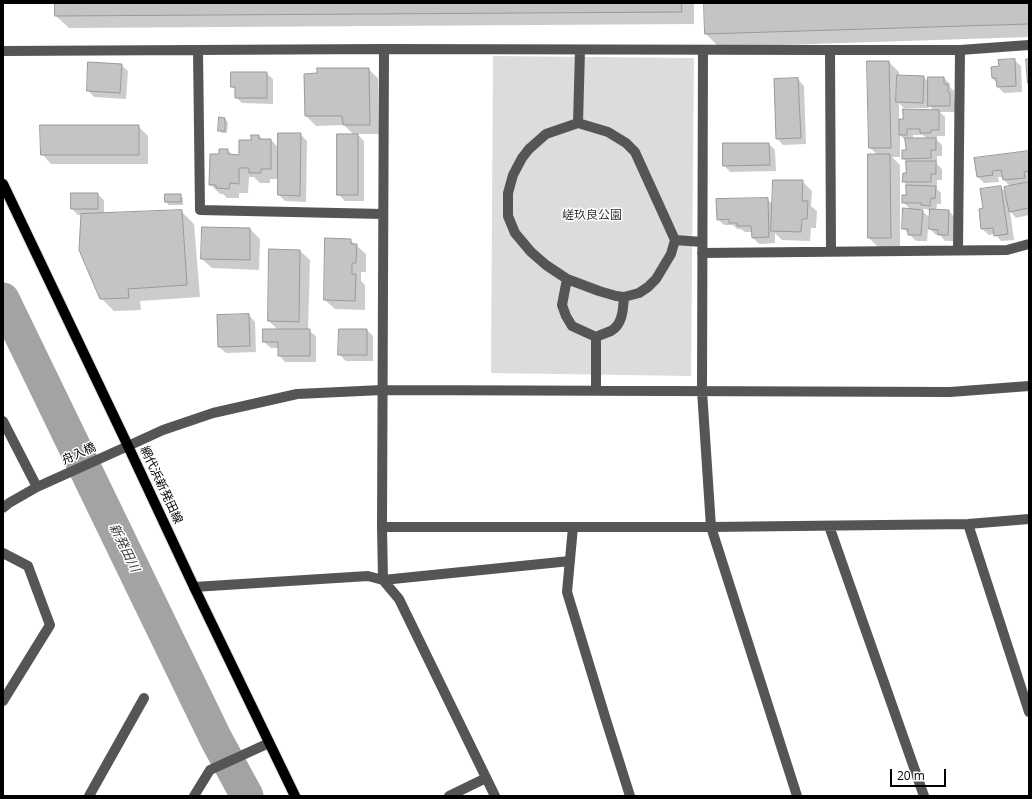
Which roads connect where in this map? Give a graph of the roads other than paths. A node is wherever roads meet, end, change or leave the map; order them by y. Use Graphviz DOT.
graph roads {
  1 [pos="1029,45"];
  2 [pos="384,49"];
  3 [pos="198,50"];
  4 [pos="580,50"];
  5 [pos="704,50"];
  6 [pos="830,50"];
  7 [pos="960,50"];
  8 [pos="3,51"];
  9 [pos="578,123"];
  10 [pos="3,184"];
  11 [pos="383,214"];
  12 [pos="675,240"];
  13 [pos="702,242"];
  14 [pos="1029,244"];
  15 [pos="958,250"];
  16 [pos="831,251"];
  17 [pos="702,253"];
  18 [pos="567,279"];
  19 [pos="624,296"];
  20 [pos="596,336"];
  21 [pos="1029,386"];
  22 [pos="382,390"];
  23 [pos="596,391"];
  24 [pos="702,391"];
  25 [pos="3,421"];
  26 [pos="128,446"];
  27 [pos="37,487"];
  28 [pos="3,508"];
  29 [pos="1029,519"];
  30 [pos="968,524"];
  31 [pos="829,526"];
  32 [pos="382,527"];
  33 [pos="572,527"];
  34 [pos="711,527"];
  35 [pos="3,553"];
  36 [pos="570,561"];
  37 [pos="383,580"];
  38 [pos="194,587"];
  39 [pos="144,698"];
  40 [pos="3,702"];
  41 [pos="1029,712"];
  42 [pos="269,743"];
  43 [pos="486,778"];
  44 [pos="89,796"];
  45 [pos="194,796"];
  46 [pos="295,796"];
  47 [pos="449,796"];
  48 [pos="495,796"];
  49 [pos="630,796"];
  50 [pos="797,796"];
  51 [pos="924,796"];
  1 -- 7 [label="street"];
  2 -- 3 [label="street"];
  2 -- 4 [label="street"];
  2 -- 11 [label="street"];
  3 -- 8 [label="street"];
  3 -- 11 [label="street"];
  4 -- 5 [label="street"];
  4 -- 9 [label="street"];
  5 -- 6 [label="street"];
  5 -- 13 [label="street"];
  6 -- 7 [label="street"];
  6 -- 16 [label="street"];
  7 -- 15 [label="street"];
  9 -- 12 [label="street"];
  9 -- 18 [label="street"];
  10 -- 26 [label="main road, 網代浜新発田線"];
  11 -- 22 [label="street"];
  12 -- 13 [label="street"];
  12 -- 19 [label="street"];
  13 -- 17 [label="street"];
  14 -- 15 [label="street"];
  15 -- 16 [label="street"];
  16 -- 17 [label="street"];
  17 -- 24 [label="street"];
  18 -- 19 [label="street"];
  18 -- 20 [label="street"];
  19 -- 20 [label="street"];
  20 -- 23 [label="street"];
  21 -- 24 [label="street, 舟入橋"];
  22 -- 23 [label="street, 舟入橋"];
  22 -- 26 [label="street, 舟入橋"];
  22 -- 32 [label="street"];
  23 -- 24 [label="street, 舟入橋"];
  24 -- 34 [label="street"];
  25 -- 27 [label="street"];
  26 -- 27 [label="street, 舟入橋"];
  26 -- 38 [label="main road, 網代浜新発田線"];
  27 -- 28 [label="street, 舟入橋"];
  29 -- 30 [label="street"];
  30 -- 31 [label="street"];
  30 -- 41 [label="street"];
  31 -- 34 [label="street"];
  31 -- 51 [label="street"];
  32 -- 33 [label="street"];
  32 -- 37 [label="street"];
  33 -- 34 [label="street"];
  33 -- 36 [label="street"];
  34 -- 50 [label="street"];
  35 -- 40 [label="street"];
  36 -- 37 [label="street"];
  36 -- 49 [label="street"];
  37 -- 38 [label="street"];
  37 -- 43 [label="street"];
  38 -- 42 [label="main road, 網代浜新発田線"];
  39 -- 44 [label="street"];
  42 -- 45 [label="street"];
  42 -- 46 [label="main road, 網代浜新発田線"];
  43 -- 47 [label="street"];
  43 -- 48 [label="street"];
}
